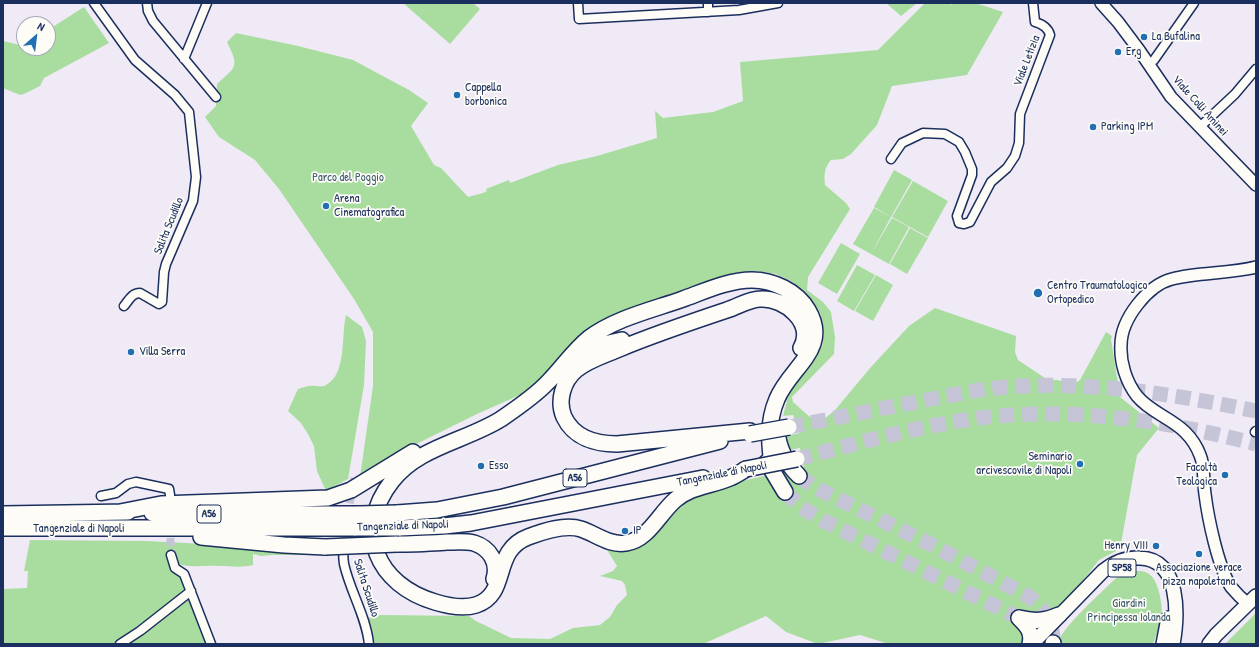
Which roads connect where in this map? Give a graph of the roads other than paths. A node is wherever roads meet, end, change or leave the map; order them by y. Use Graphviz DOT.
graph roads {
  1 [pos="94,3"];
  2 [pos="147,3"];
  3 [pos="207,3"];
  4 [pos="578,3"];
  5 [pos="708,3"];
  6 [pos="778,3"];
  7 [pos="1033,3"];
  8 [pos="1101,3"];
  9 [pos="1194,3"];
  10 [pos="750,6"];
  11 [pos="708,12"];
  12 [pos="190,44"];
  13 [pos="175,48"];
  14 [pos="184,59"];
  15 [pos="1154,60"];
  16 [pos="1256,69"];
  17 [pos="216,97"];
  18 [pos="1203,124"];
  19 [pos="892,159"];
  20 [pos="1256,185"];
  21 [pos="1256,267"];
  22 [pos="124,306"];
  23 [pos="655,334"];
  24 [pos="799,366"];
  25 [pos="539,390"];
  26 [pos="789,427"];
  27 [pos="750,433"];
  28 [pos="685,450"];
  29 [pos="639,454"];
  30 [pos="797,459"];
  31 [pos="746,469"];
  32 [pos="773,470"];
  33 [pos="799,476"];
  34 [pos="785,492"];
  35 [pos="170,495"];
  36 [pos="102,496"];
  37 [pos="120,512"];
  38 [pos="3,514"];
  39 [pos="398,520"];
  40 [pos="59,521"];
  41 [pos="358,521"];
  42 [pos="3,528"];
  43 [pos="132,529"];
  44 [pos="344,539"];
  45 [pos="171,555"];
  46 [pos="191,590"];
  47 [pos="1252,600"];
  48 [pos="1059,615"];
  49 [pos="120,644"];
  50 [pos="211,644"];
  51 [pos="369,644"];
  52 [pos="1031,644"];
  53 [pos="1049,644"];
  54 [pos="1163,644"];
  55 [pos="1173,644"];
  56 [pos="1209,644"];
  1 -- 22 [label="street, Salita Scudillo"];
  2 -- 13 [label="street"];
  3 -- 12 [label="street"];
  4 -- 11 [label="street"];
  5 -- 11 [label="street"];
  6 -- 10 [label="street"];
  7 -- 19 [label="street, Viale Letizia"];
  8 -- 20 [label="main road, Viale Colli Aminei"];
  9 -- 15 [label="street"];
  10 -- 11 [label="street"];
  12 -- 13 [label="street"];
  12 -- 14 [label="street"];
  13 -- 14 [label="street"];
  14 -- 17 [label="street"];
  16 -- 18 [label="street"];
  21 -- 47 [label="main road"];
  23 -- 27 [label="highway"];
  23 -- 32 [label="highway"];
  23 -- 43 [label="highway, bridge"];
  24 -- 25 [label="highway"];
  24 -- 32 [label="highway"];
  24 -- 33 [label="highway"];
  25 -- 31 [label="highway"];
  25 -- 37 [label="highway"];
  26 -- 27 [label="highway, bridge"];
  27 -- 28 [label="highway, Tangenziale di Napoli / A56"];
  28 -- 29 [label="highway"];
  28 -- 39 [label="highway, Tangenziale di Napoli / A56"];
  30 -- 31 [label="highway, Tangenziale di Napoli / A56, bridge"];
  31 -- 39 [label="highway, Tangenziale di Napoli / A56"];
  32 -- 34 [label="highway"];
  35 -- 36 [label="street"];
  37 -- 40 [label="highway, Tangenziale di Napoli / A56"];
  37 -- 41 [label="highway, Tangenziale di Napoli / A56"];
  38 -- 40 [label="highway, Tangenziale di Napoli / A56"];
  39 -- 41 [label="highway, Tangenziale di Napoli / A56, bridge"];
  40 -- 42 [label="highway, Tangenziale di Napoli / A56"];
  40 -- 43 [label="highway, Tangenziale di Napoli / A56"];
  41 -- 43 [label="highway, Tangenziale di Napoli / A56"];
  44 -- 51 [label="street, Salita Scudillo"];
  45 -- 46 [label="street"];
  46 -- 49 [label="street"];
  46 -- 50 [label="street"];
  47 -- 56 [label="main road"];
  48 -- 52 [label="main road, SP58"];
  48 -- 52 [label="highway"];
  48 -- 55 [label="main road, SP58"];
  53 -- 54 [label="main road, SP58"];
}
